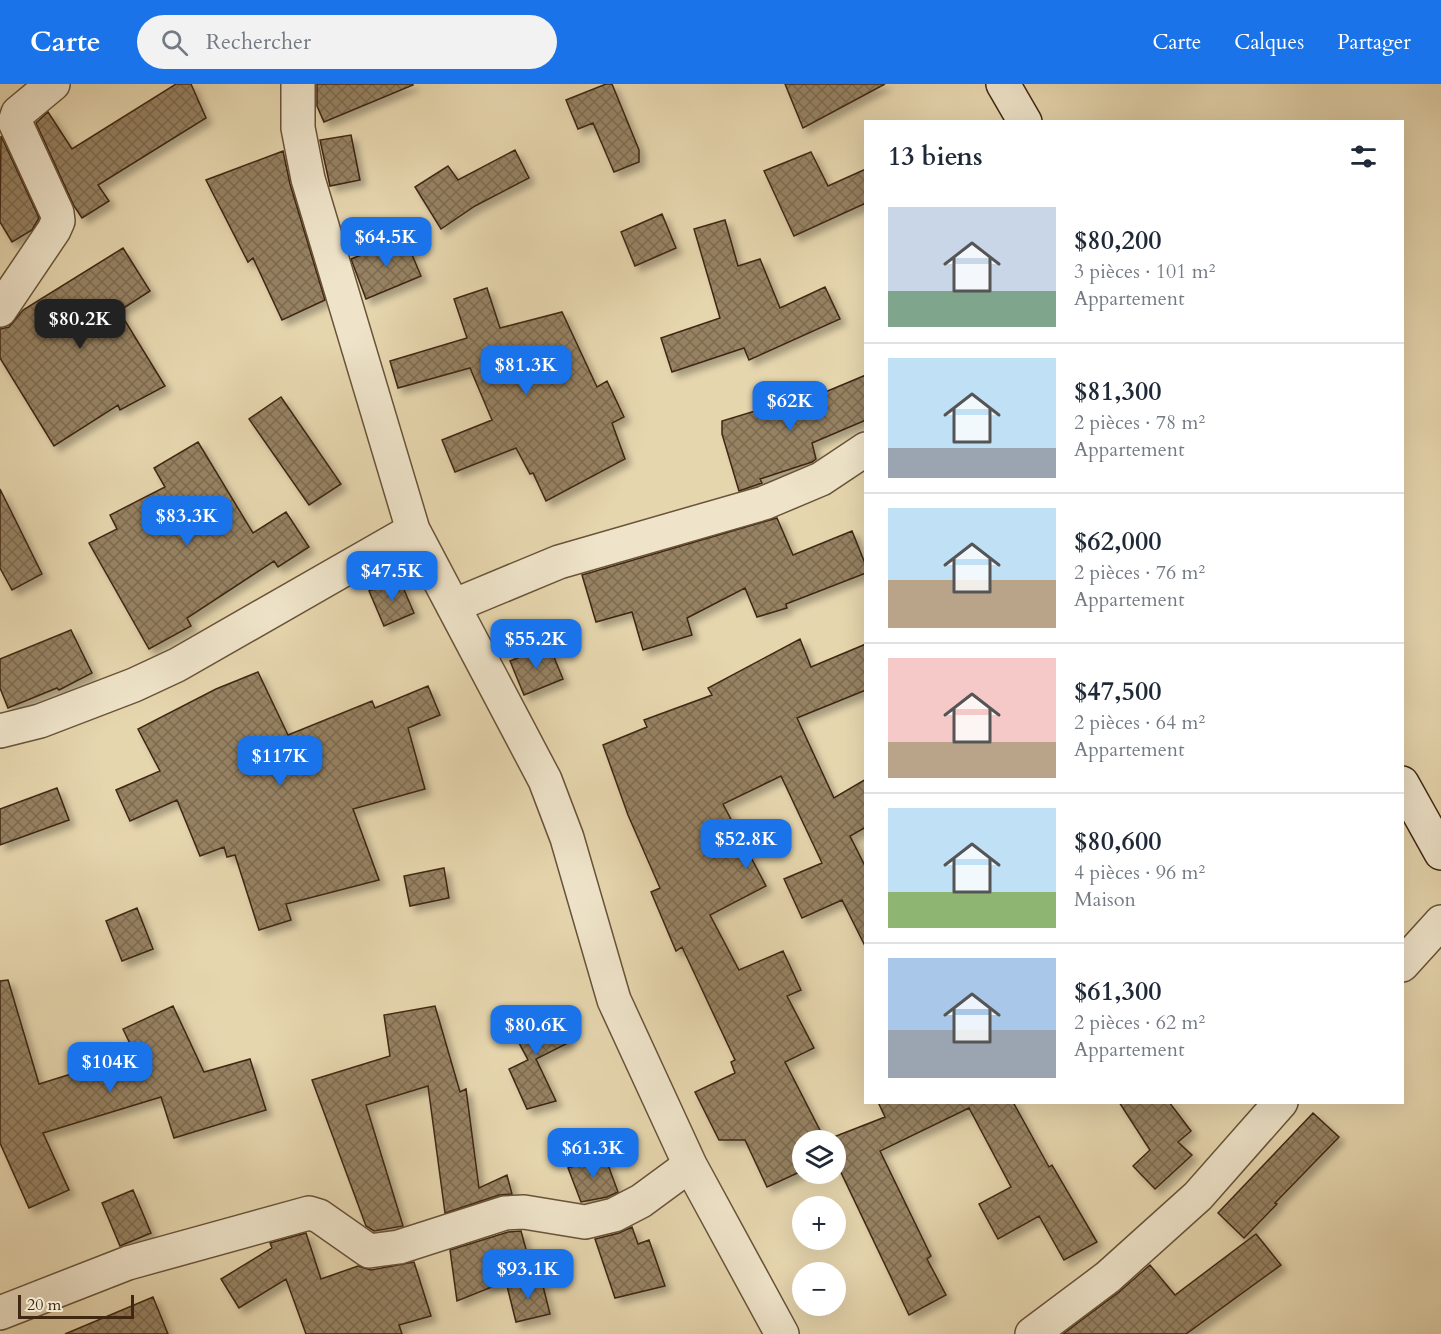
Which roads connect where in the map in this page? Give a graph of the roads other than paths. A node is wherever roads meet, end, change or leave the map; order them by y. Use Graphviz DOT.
graph roads {
  1 [pos="53,84"];
  2 [pos="298,84"];
  3 [pos="1003,84"];
  4 [pos="1023,120"];
  5 [pos="0,310"];
  6 [pos="864,450"];
  7 [pos="413,530"];
  8 [pos="453,606"];
  9 [pos="0,731"];
  10 [pos="1404,787"];
  11 [pos="1441,853"];
  12 [pos="1441,922"];
  13 [pos="1404,963"];
  14 [pos="1279,1104"];
  15 [pos="690,1165"];
  16 [pos="0,1313"];
  17 [pos="783,1334"];
  18 [pos="1032,1334"];
  1 -- 5 [label="street"];
  2 -- 7 [label="street"];
  3 -- 4 [label="street"];
  6 -- 8 [label="street"];
  7 -- 8 [label="street"];
  7 -- 9 [label="street"];
  8 -- 15 [label="street"];
  10 -- 11 [label="street"];
  12 -- 13 [label="street"];
  14 -- 18 [label="street"];
  15 -- 16 [label="street"];
  15 -- 17 [label="street"];
}
